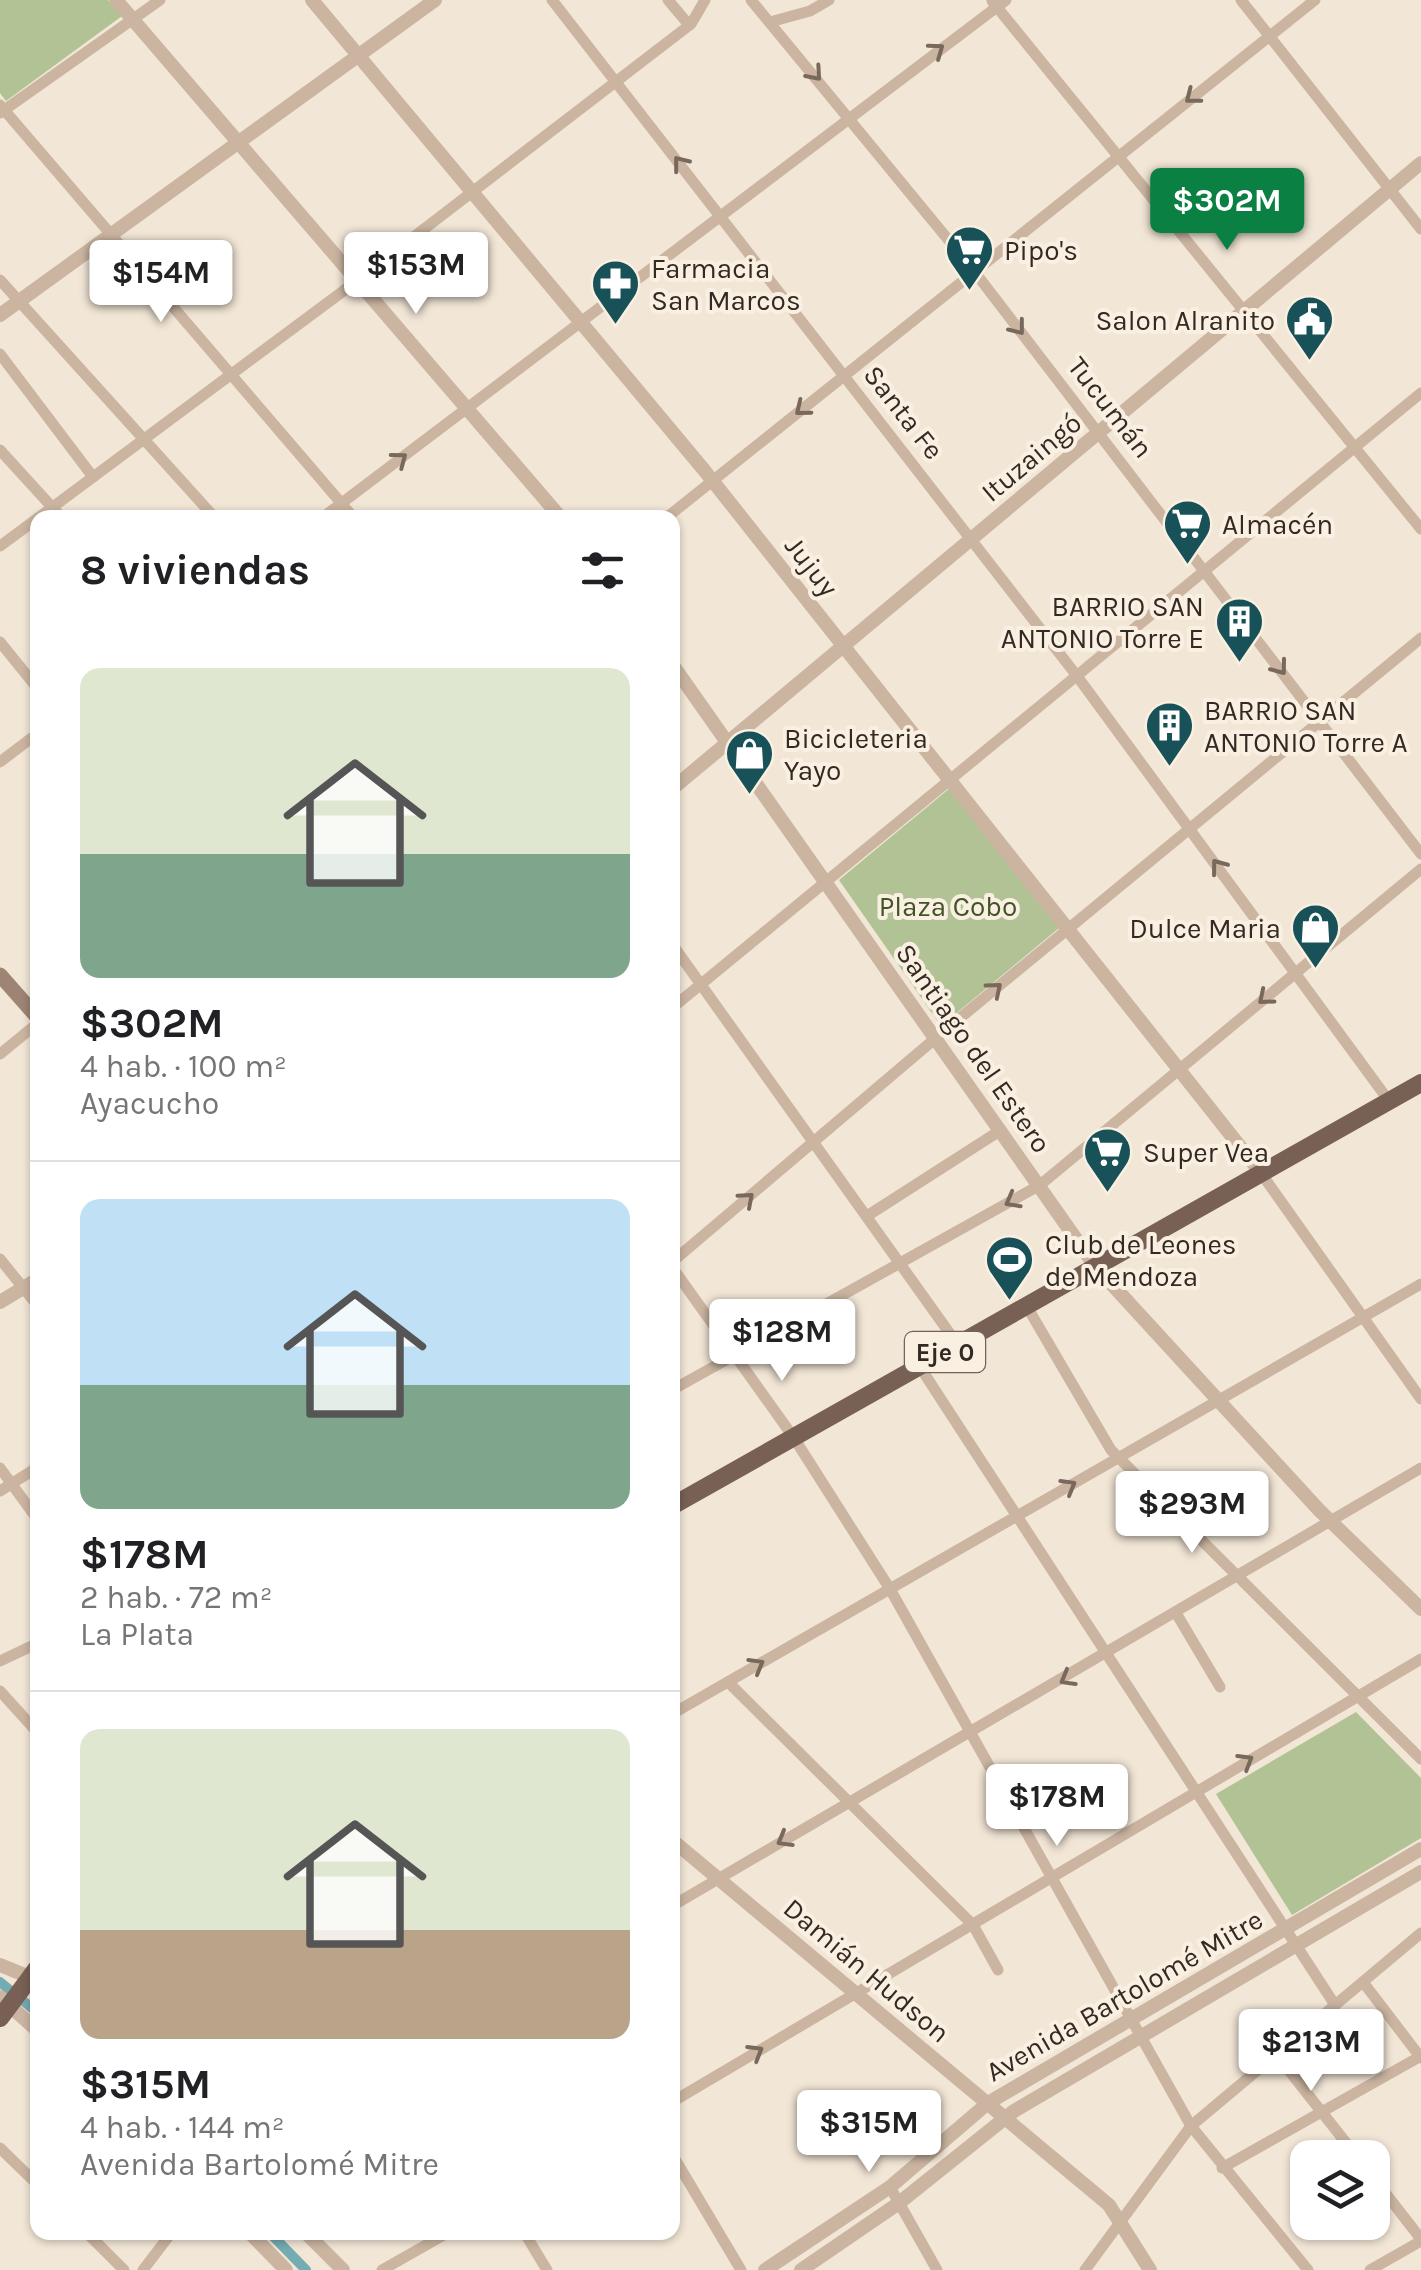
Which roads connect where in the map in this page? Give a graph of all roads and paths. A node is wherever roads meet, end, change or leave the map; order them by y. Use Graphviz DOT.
graph roads {
  1 [pos="116,0"];
  2 [pos="160,0"];
  3 [pos="312,0"];
  4 [pos="552,0"];
  5 [pos="668,0"];
  6 [pos="705,0"];
  7 [pos="751,0"];
  8 [pos="829,0"];
  9 [pos="1240,0"];
  10 [pos="1316,0"];
  11 [pos="430,2"];
  12 [pos="998,2"];
  13 [pos="132,20"];
  14 [pos="770,22"];
  15 [pos="689,25"];
  16 [pos="1269,36"];
  17 [pos="360,56"];
  18 [pos="616,81"];
  19 [pos="2,110"];
  20 [pos="850,114"];
  21 [pos="237,146"];
  22 [pos="1120,154"];
  23 [pos="1421,163"];
  24 [pos="1390,189"];
  25 [pos="474,193"];
  26 [pos="719,214"];
  27 [pos="1421,229"];
  28 [pos="112,236"];
  29 [pos="974,271"];
  30 [pos="0,280"];
  31 [pos="356,281"];
  32 [pos="21,300"];
  33 [pos="1245,310"];
  34 [pos="0,315"];
  35 [pos="581,320"];
  36 [pos="0,354"];
  37 [pos="232,375"];
  38 [pos="844,375"];
  39 [pos="1421,393"];
  40 [pos="466,408"];
  41 [pos="1099,433"];
  42 [pos="146,438"];
  43 [pos="1355,447"];
  44 [pos="0,450"];
  45 [pos="93,477"];
  46 [pos="712,480"];
  47 [pos="342,503"];
  48 [pos="53,506"];
  49 [pos="48,510"];
  50 [pos="56,510"];
  51 [pos="208,510"];
  52 [pos="333,510"];
  53 [pos="348,510"];
  54 [pos="554,510"];
  55 [pos="676,510"];
  56 [pos="30,524"];
  57 [pos="1421,530"];
  58 [pos="971,539"];
  59 [pos="0,546"];
  60 [pos="1206,569"];
  61 [pos="1421,638"];
  62 [pos="0,642"];
  63 [pos="844,646"];
  64 [pos="680,675"];
  65 [pos="1077,676"];
  66 [pos="30,679"];
  67 [pos="1320,721"];
  68 [pos="30,739"];
  69 [pos="728,742"];
  70 [pos="0,762"];
  71 [pos="950,780"];
  72 [pos="680,782"];
  73 [pos="1189,827"];
  74 [pos="1421,854"];
  75 [pos="1421,869"];
  76 [pos="827,884"];
  77 [pos="1068,928"];
  78 [pos="680,955"];
  79 [pos="1298,972"];
  80 [pos="0,975"];
  81 [pos="701,984"];
  82 [pos="680,1001"];
  83 [pos="30,1011"];
  84 [pos="30,1028"];
  85 [pos="936,1037"];
  86 [pos="0,1054"];
  87 [pos="1180,1069"];
  88 [pos="1421,1084"];
  89 [pos="1389,1101"];
  90 [pos="1001,1130"];
  91 [pos="814,1142"];
  92 [pos="1262,1172"];
  93 [pos="1040,1186"];
  94 [pos="867,1216"];
  95 [pos="680,1258"];
  96 [pos="0,1259"];
  97 [pos="900,1263"];
  98 [pos="1095,1266"];
  99 [pos="680,1276"];
  100 [pos="30,1283"];
  101 [pos="1421,1284"];
  102 [pos="24,1287"];
  103 [pos="30,1295"];
  104 [pos="0,1302"];
  105 [pos="1026,1305"];
  106 [pos="1362,1318"];
  107 [pos="958,1345"];
  108 [pos="736,1354"];
  109 [pos="920,1366"];
  110 [pos="680,1386"];
  111 [pos="1421,1400"];
  112 [pos="1218,1402"];
  113 [pos="794,1438"];
  114 [pos="1118,1458"];
  115 [pos="0,1468"];
  116 [pos="1421,1468"];
  117 [pos="30,1472"];
  118 [pos="6,1487"];
  119 [pos="680,1502"];
  120 [pos="30,1512"];
  121 [pos="1018,1516"];
  122 [pos="1330,1521"];
  123 [pos="1240,1574"];
  124 [pos="890,1589"];
  125 [pos="1421,1610"];
  126 [pos="1176,1613"];
  127 [pos="30,1647"];
  128 [pos="1110,1653"];
  129 [pos="1421,1658"];
  130 [pos="0,1661"];
  131 [pos="728,1682"];
  132 [pos="1220,1687"];
  133 [pos="0,1691"];
  134 [pos="1359,1694"];
  135 [pos="680,1709"];
  136 [pos="30,1724"];
  137 [pos="969,1736"];
  138 [pos="1421,1758"];
  139 [pos="1198,1790"];
  140 [pos="850,1802"];
  141 [pos="680,1847"];
  142 [pos="1421,1849"];
  143 [pos="1421,1872"];
  144 [pos="718,1878"];
  145 [pos="1050,1878"];
  146 [pos="680,1901"];
  147 [pos="973,1925"];
  148 [pos="1286,1929"];
  149 [pos="1421,1933"];
  150 [pos="1296,1944"];
  151 [pos="0,1965"];
  152 [pos="998,1970"];
  153 [pos="30,1974"];
  154 [pos="30,1980"];
  155 [pos="1362,1982"];
  156 [pos="855,1993"];
  157 [pos="7,2004"];
  158 [pos="1334,2004"];
  159 [pos="1130,2020"];
  160 [pos="30,2023"];
  161 [pos="1140,2036"];
  162 [pos="1276,2054"];
  163 [pos="1421,2057"];
  164 [pos="680,2097"];
  165 [pos="988,2103"];
  166 [pos="1322,2112"];
  167 [pos="1004,2118"];
  168 [pos="1191,2126"];
  169 [pos="1344,2140"];
  170 [pos="0,2148"];
  171 [pos="680,2167"];
  172 [pos="1222,2168"];
  173 [pos="30,2177"];
  174 [pos="890,2187"];
  175 [pos="1390,2200"];
  176 [pos="899,2203"];
  177 [pos="1120,2218"];
  178 [pos="94,2240"];
  179 [pos="166,2240"];
  180 [pos="257,2240"];
  181 [pos="314,2240"];
  182 [pos="435,2240"];
  183 [pos="529,2240"];
  184 [pos="1421,2240"];
  185 [pos="124,2270"];
  186 [pos="143,2270"];
  187 [pos="286,2270"];
  188 [pos="343,2270"];
  189 [pos="382,2270"];
  190 [pos="546,2270"];
  191 [pos="741,2270"];
  192 [pos="765,2270"];
  193 [pos="801,2270"];
  194 [pos="937,2270"];
  195 [pos="1085,2270"];
  196 [pos="1150,2270"];
  197 [pos="1308,2270"];
  198 [pos="1370,2270"];
  1 -- 13 [label="street"];
  2 -- 13 [label="street"];
  3 -- 17 [label="street, Jujuy"];
  4 -- 18 [label="street, Santa Fe"];
  5 -- 15 [label="street"];
  6 -- 15 [label="street"];
  7 -- 14 [label="street, Tucumán"];
  8 -- 14 [label="street"];
  9 -- 16 [label="street"];
  10 -- 16 [label="street"];
  11 -- 17 [label="street"];
  20 -- 12 [label="street, one-way"];
  12 -- 22 [label="street"];
  13 -- 19 [label="street"];
  13 -- 21 [label="street"];
  14 -- 20 [label="street, Tucumán, one-way"];
  15 -- 18 [label="street"];
  16 -- 22 [label="street, one-way"];
  16 -- 24 [label="street"];
  17 -- 21 [label="street"];
  17 -- 25 [label="street, Jujuy"];
  18 -- 25 [label="street"];
  26 -- 18 [label="street, Santa Fe, one-way"];
  19 -- 28 [label="street"];
  20 -- 26 [label="street"];
  20 -- 29 [label="street, Tucumán"];
  21 -- 28 [label="street"];
  21 -- 31 [label="street"];
  22 -- 29 [label="street"];
  22 -- 33 [label="street"];
  23 -- 24 [label="street, Ituzaingó"];
  24 -- 27 [label="street"];
  24 -- 33 [label="street, Ituzaingó"];
  25 -- 31 [label="street"];
  25 -- 35 [label="street, Jujuy"];
  26 -- 35 [label="street"];
  26 -- 38 [label="street, Santa Fe"];
  28 -- 32 [label="street"];
  28 -- 37 [label="street"];
  29 -- 38 [label="street"];
  29 -- 41 [label="street, Tucumán, one-way"];
  30 -- 32 [label="street"];
  31 -- 37 [label="street"];
  31 -- 40 [label="street"];
  32 -- 34 [label="street"];
  32 -- 42 [label="street"];
  33 -- 41 [label="street, Ituzaingó"];
  33 -- 43 [label="street"];
  35 -- 40 [label="street"];
  35 -- 46 [label="street, Jujuy"];
  36 -- 45 [label="street"];
  37 -- 42 [label="street"];
  37 -- 47 [label="street"];
  38 -- 46 [label="street, one-way"];
  38 -- 58 [label="street, Santa Fe"];
  39 -- 43 [label="street"];
  47 -- 40 [label="street, one-way"];
  40 -- 54 [label="street"];
  41 -- 58 [label="street, Ituzaingó"];
  41 -- 60 [label="street, Tucumán"];
  42 -- 45 [label="street"];
  42 -- 51 [label="street"];
  43 -- 57 [label="street"];
  43 -- 60 [label="street"];
  44 -- 48 [label="street"];
  45 -- 48 [label="street"];
  46 -- 55 [label="street"];
  46 -- 63 [label="street, Jujuy"];
  47 -- 52 [label="street"];
  47 -- 53 [label="street"];
  48 -- 49 [label="street"];
  48 -- 50 [label="street"];
  56 -- 59 [label="street"];
  58 -- 63 [label="street, Ituzaingó"];
  58 -- 65 [label="street, Santa Fe"];
  60 -- 65 [label="street"];
  60 -- 67 [label="street, Tucumán, one-way"];
  61 -- 67 [label="street"];
  62 -- 66 [label="street"];
  63 -- 69 [label="street, Ituzaingó"];
  63 -- 71 [label="street, Jujuy"];
  64 -- 69 [label="street, Santiago del Estero"];
  65 -- 71 [label="street"];
  65 -- 73 [label="street, Santa Fe"];
  67 -- 73 [label="street"];
  67 -- 74 [label="street, Tucumán"];
  68 -- 70 [label="street"];
  69 -- 72 [label="street, Ituzaingó"];
  69 -- 76 [label="street, Santiago del Estero"];
  71 -- 76 [label="street"];
  71 -- 77 [label="street, Jujuy"];
  73 -- 77 [label="street"];
  79 -- 73 [label="street, Santa Fe, one-way"];
  75 -- 79 [label="street"];
  76 -- 81 [label="street"];
  76 -- 85 [label="street, Santiago del Estero"];
  85 -- 77 [label="street, one-way"];
  77 -- 87 [label="street, Jujuy"];
  78 -- 81 [label="street"];
  79 -- 87 [label="street, one-way"];
  79 -- 89 [label="street, Santa Fe"];
  80 -- 83 [label="main road"];
  81 -- 82 [label="street"];
  81 -- 91 [label="street"];
  84 -- 86 [label="street"];
  85 -- 90 [label="street, Santiago del Estero"];
  85 -- 91 [label="street"];
  87 -- 92 [label="street, Jujuy"];
  87 -- 93 [label="street"];
  88 -- 89 [label="main road, Eje 0"];
  89 -- 92 [label="main road, Eje 0"];
  90 -- 93 [label="street, Santiago del Estero"];
  90 -- 94 [label="street"];
  91 -- 94 [label="street"];
  95 -- 91 [label="street, one-way"];
  92 -- 98 [label="main road, Eje 0"];
  92 -- 106 [label="street"];
  93 -- 97 [label="street, one-way"];
  93 -- 98 [label="street, Santiago del Estero"];
  94 -- 97 [label="street"];
  96 -- 102 [label="street"];
  97 -- 107 [label="street"];
  97 -- 108 [label="street"];
  98 -- 105 [label="main road, Eje 0"];
  98 -- 112 [label="street, Santiago del Estero"];
  99 -- 108 [label="street"];
  100 -- 102 [label="street"];
  101 -- 106 [label="street"];
  102 -- 103 [label="street"];
  102 -- 104 [label="street"];
  105 -- 107 [label="main road, Eje 0"];
  105 -- 114 [label="street"];
  106 -- 111 [label="street"];
  106 -- 112 [label="street"];
  107 -- 109 [label="main road, Eje 0"];
  108 -- 110 [label="street"];
  108 -- 113 [label="street"];
  109 -- 113 [label="main road, Eje 0"];
  109 -- 121 [label="street"];
  112 -- 114 [label="street"];
  112 -- 122 [label="street, Santiago del Estero"];
  113 -- 119 [label="main road, Eje 0"];
  113 -- 124 [label="street"];
  121 -- 114 [label="street, one-way"];
  114 -- 123 [label="street"];
  115 -- 118 [label="street"];
  116 -- 122 [label="street"];
  117 -- 118 [label="street"];
  118 -- 120 [label="street"];
  121 -- 124 [label="street"];
  121 -- 128 [label="street"];
  122 -- 123 [label="street"];
  122 -- 125 [label="street, Santiago del Estero"];
  123 -- 126 [label="street"];
  123 -- 134 [label="street"];
  131 -- 124 [label="street, one-way"];
  124 -- 137 [label="street"];
  126 -- 128 [label="street"];
  126 -- 132 [label="street"];
  127 -- 130 [label="street"];
  128 -- 137 [label="street, one-way"];
  128 -- 139 [label="street"];
  129 -- 134 [label="street"];
  131 -- 135 [label="street"];
  131 -- 140 [label="street"];
  133 -- 136 [label="street"];
  134 -- 138 [label="street"];
  139 -- 134 [label="street, one-way"];
  137 -- 140 [label="street"];
  137 -- 145 [label="street"];
  139 -- 145 [label="street"];
  139 -- 148 [label="street"];
  140 -- 144 [label="street, one-way"];
  140 -- 147 [label="street"];
  141 -- 144 [label="street, Damián Hudson"];
  142 -- 148 [label="street, Avenida Bartolomé Mitre"];
  143 -- 150 [label="street, Avenida Bartolomé Mitre"];
  144 -- 146 [label="street"];
  144 -- 156 [label="street, Damián Hudson"];
  145 -- 147 [label="street"];
  145 -- 159 [label="street"];
  147 -- 152 [label="street"];
  147 -- 156 [label="street"];
  148 -- 150 [label="street"];
  148 -- 159 [label="street, Avenida Bartolomé Mitre"];
  149 -- 155 [label="street"];
  150 -- 158 [label="street"];
  150 -- 161 [label="street, Avenida Bartolomé Mitre"];
  151 -- 153 [label="street"];
  154 -- 157 [label="main road"];
  155 -- 158 [label="street"];
  155 -- 163 [label="street"];
  164 -- 156 [label="street, one-way"];
  156 -- 165 [label="street, Damián Hudson"];
  157 -- 160 [label="street"];
  158 -- 162 [label="street"];
  159 -- 161 [label="street"];
  159 -- 165 [label="street, Avenida Bartolomé Mitre"];
  161 -- 167 [label="street, Avenida Bartolomé Mitre"];
  161 -- 168 [label="street"];
  162 -- 166 [label="street"];
  162 -- 168 [label="street"];
  163 -- 166 [label="street"];
  165 -- 167 [label="street, Damián Hudson"];
  165 -- 174 [label="street, Avenida Bartolomé Mitre"];
  166 -- 169 [label="street"];
  166 -- 172 [label="street"];
  167 -- 176 [label="street, Avenida Bartolomé Mitre"];
  167 -- 177 [label="street, Damián Hudson"];
  168 -- 172 [label="street"];
  168 -- 177 [label="street"];
  170 -- 173 [label="street"];
  171 -- 191 [label="street"];
  172 -- 197 [label="street"];
  174 -- 176 [label="street"];
  174 -- 192 [label="street, Avenida Bartolomé Mitre"];
  175 -- 184 [label="street"];
  176 -- 193 [label="street, Avenida Bartolomé Mitre"];
  176 -- 194 [label="street"];
  177 -- 195 [label="street"];
  177 -- 196 [label="street, Damián Hudson"];
  178 -- 185 [label="street"];
  179 -- 186 [label="street"];
  180 -- 187 [label="street"];
  181 -- 188 [label="street"];
  182 -- 189 [label="street"];
  183 -- 190 [label="street"];
  184 -- 198 [label="street"];
}
